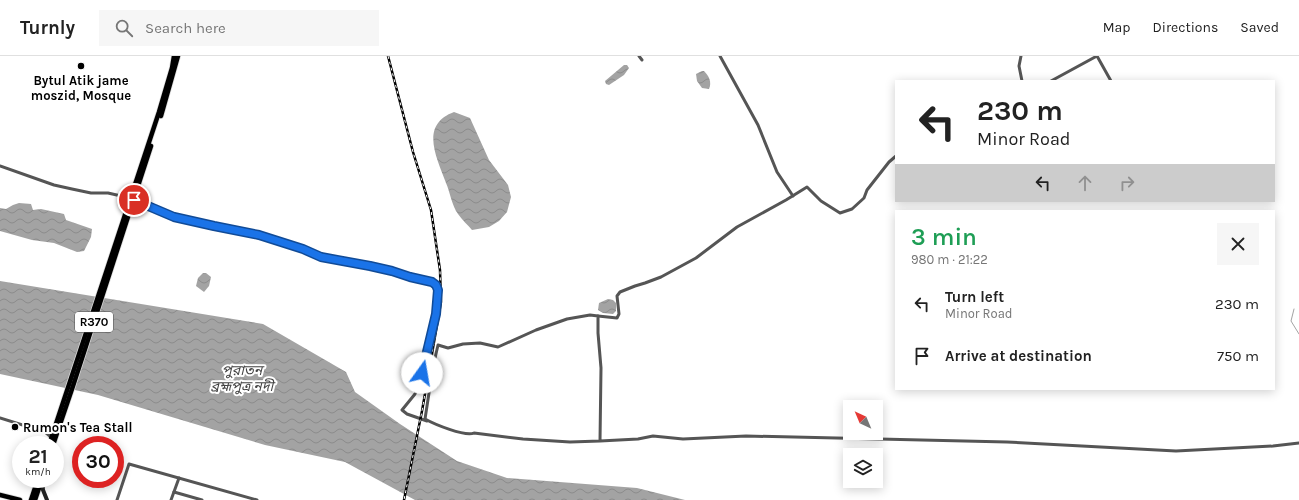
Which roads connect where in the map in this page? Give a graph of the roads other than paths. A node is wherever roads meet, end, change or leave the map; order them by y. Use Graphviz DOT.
graph roads {
  1 [pos="174,56"];
  2 [pos="178,56"];
  3 [pos="639,56"];
  4 [pos="720,56"];
  5 [pos="1021,56"];
  6 [pos="642,60"];
  7 [pos="1022,80"];
  8 [pos="1053,80"];
  9 [pos="1110,80"];
  10 [pos="895,157"];
  11 [pos="0,166"];
  12 [pos="792,196"];
  13 [pos="132,200"];
  14 [pos="598,316"];
  15 [pos="0,418"];
  16 [pos="431,422"];
  17 [pos="51,436"];
  18 [pos="53,436"];
  19 [pos="600,441"];
  20 [pos="1299,443"];
  21 [pos="179,478"];
  22 [pos="35,488"];
  23 [pos="39,488"];
  24 [pos="43,488"];
  25 [pos="174,492"];
  26 [pos="0,496"];
  27 [pos="9,500"];
  28 [pos="20,500"];
  29 [pos="31,500"];
  30 [pos="35,500"];
  31 [pos="47,500"];
  32 [pos="117,500"];
  33 [pos="171,500"];
  34 [pos="202,500"];
  35 [pos="257,500"];
  1 -- 13 [label="main road"];
  2 -- 13 [label="main road"];
  3 -- 6 [label="street"];
  4 -- 12 [label="street"];
  5 -- 7 [label="street"];
  8 -- 9 [label="street"];
  10 -- 12 [label="street"];
  11 -- 13 [label="street"];
  12 -- 14 [label="street"];
  13 -- 16 [label="street"];
  13 -- 18 [label="main road"];
  14 -- 16 [label="street"];
  14 -- 19 [label="street"];
  15 -- 17 [label="street"];
  16 -- 19 [label="street"];
  19 -- 20 [label="street"];
  21 -- 25 [label="street"];
  21 -- 32 [label="street"];
  21 -- 35 [label="street"];
  22 -- 29 [label="main road"];
  23 -- 30 [label="main road"];
  24 -- 31 [label="main road"];
  25 -- 33 [label="street"];
  25 -- 34 [label="street"];
  26 -- 27 [label="main road"];
  26 -- 28 [label="main road"];
}
